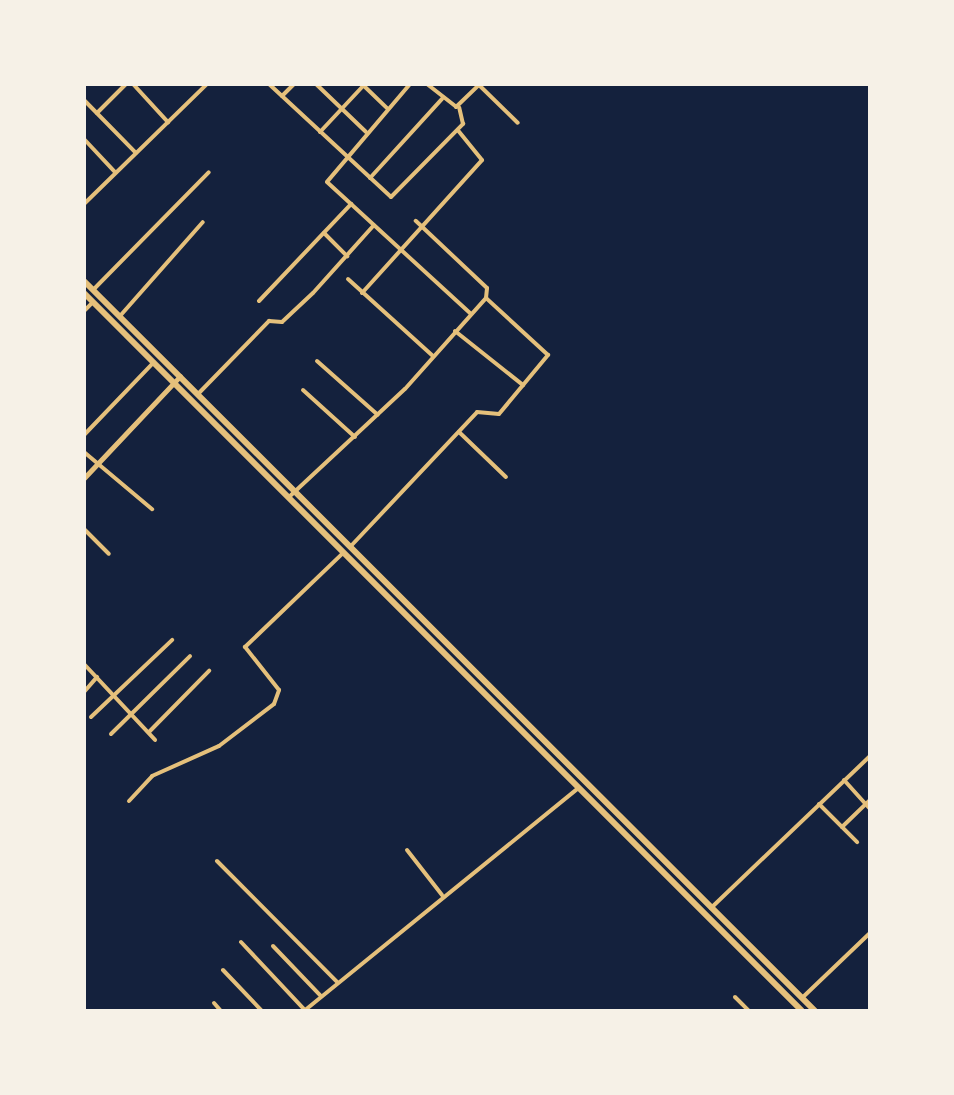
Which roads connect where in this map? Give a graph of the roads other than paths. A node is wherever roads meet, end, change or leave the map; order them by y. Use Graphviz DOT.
graph roads {
  1 [pos="126,84"];
  2 [pos="133,84"];
  3 [pos="207,84"];
  4 [pos="269,84"];
  5 [pos="294,84"];
  6 [pos="316,84"];
  7 [pos="410,84"];
  8 [pos="427,84"];
  9 [pos="479,84"];
  10 [pos="362,85"];
  11 [pos="282,96"];
  12 [pos="442,99"];
  13 [pos="84,100"];
  14 [pos="459,107"];
  15 [pos="342,108"];
  16 [pos="387,108"];
  17 [pos="97,113"];
  18 [pos="168,122"];
  19 [pos="518,123"];
  20 [pos="458,130"];
  21 [pos="320,132"];
  22 [pos="366,132"];
  23 [pos="84,139"];
  24 [pos="136,153"];
  25 [pos="345,155"];
  26 [pos="115,172"];
  27 [pos="209,172"];
  28 [pos="370,178"];
  29 [pos="84,204"];
  30 [pos="351,204"];
  31 [pos="203,222"];
  32 [pos="418,223"];
  33 [pos="374,225"];
  34 [pos="324,233"];
  35 [pos="399,249"];
  36 [pos="347,256"];
  37 [pos="348,279"];
  38 [pos="84,281"];
  39 [pos="93,290"];
  40 [pos="84,293"];
  41 [pos="362,293"];
  42 [pos="486,298"];
  43 [pos="259,301"];
  44 [pos="93,302"];
  45 [pos="84,311"];
  46 [pos="471,314"];
  47 [pos="120,316"];
  48 [pos="455,331"];
  49 [pos="433,356"];
  50 [pos="317,361"];
  51 [pos="154,362"];
  52 [pos="177,379"];
  53 [pos="523,385"];
  54 [pos="303,390"];
  55 [pos="198,394"];
  56 [pos="378,415"];
  57 [pos="459,432"];
  58 [pos="84,435"];
  59 [pos="355,437"];
  60 [pos="84,452"];
  61 [pos="97,463"];
  62 [pos="506,477"];
  63 [pos="84,478"];
  64 [pos="292,494"];
  65 [pos="152,509"];
  66 [pos="84,529"];
  67 [pos="348,549"];
  68 [pos="109,554"];
  69 [pos="357,559"];
  70 [pos="84,567"];
  71 [pos="84,578"];
  72 [pos="172,640"];
  73 [pos="190,656"];
  74 [pos="84,664"];
  75 [pos="209,671"];
  76 [pos="97,677"];
  77 [pos="84,692"];
  78 [pos="114,695"];
  79 [pos="132,714"];
  80 [pos="91,717"];
  81 [pos="149,732"];
  82 [pos="111,734"];
  83 [pos="155,740"];
  84 [pos="870,756"];
  85 [pos="844,780"];
  86 [pos="578,788"];
  87 [pos="129,801"];
  88 [pos="819,804"];
  89 [pos="869,804"];
  90 [pos="842,827"];
  91 [pos="857,842"];
  92 [pos="407,850"];
  93 [pos="217,861"];
  94 [pos="442,895"];
  95 [pos="711,908"];
  96 [pos="870,933"];
  97 [pos="241,942"];
  98 [pos="273,946"];
  99 [pos="223,970"];
  100 [pos="337,982"];
  101 [pos="321,996"];
  102 [pos="735,997"];
  103 [pos="802,998"];
  104 [pos="214,1003"];
  105 [pos="798,1010"];
  106 [pos="221,1011"];
  107 [pos="262,1011"];
  108 [pos="305,1011"];
  109 [pos="749,1011"];
  110 [pos="815,1011"];
  1 -- 17 [label="street"];
  2 -- 18 [label="street"];
  3 -- 18 [label="street"];
  4 -- 11 [label="street"];
  5 -- 11 [label="street"];
  6 -- 15 [label="street"];
  7 -- 16 [label="street"];
  8 -- 12 [label="street"];
  9 -- 14 [label="street"];
  9 -- 19 [label="street"];
  10 -- 15 [label="street"];
  10 -- 16 [label="street"];
  11 -- 21 [label="street"];
  12 -- 14 [label="street"];
  12 -- 28 [label="street"];
  13 -- 17 [label="street"];
  14 -- 20 [label="street"];
  15 -- 21 [label="street"];
  15 -- 22 [label="street"];
  16 -- 22 [label="street"];
  17 -- 24 [label="street"];
  18 -- 24 [label="street"];
  20 -- 28 [label="street"];
  20 -- 32 [label="street"];
  21 -- 25 [label="street"];
  22 -- 25 [label="street"];
  23 -- 26 [label="street"];
  24 -- 26 [label="street"];
  25 -- 28 [label="street"];
  25 -- 30 [label="street"];
  26 -- 29 [label="street"];
  27 -- 39 [label="street"];
  30 -- 33 [label="street"];
  30 -- 34 [label="street"];
  31 -- 47 [label="street"];
  32 -- 35 [label="street"];
  32 -- 42 [label="street"];
  33 -- 35 [label="street"];
  33 -- 36 [label="street"];
  34 -- 36 [label="street"];
  34 -- 43 [label="street"];
  35 -- 41 [label="street"];
  35 -- 46 [label="street"];
  36 -- 55 [label="street"];
  37 -- 41 [label="street"];
  38 -- 39 [label="highway"];
  39 -- 47 [label="highway"];
  40 -- 44 [label="highway"];
  41 -- 49 [label="street"];
  42 -- 46 [label="street"];
  42 -- 53 [label="street"];
  44 -- 45 [label="street"];
  44 -- 51 [label="highway"];
  46 -- 48 [label="street"];
  47 -- 52 [label="highway"];
  48 -- 49 [label="street"];
  48 -- 53 [label="street"];
  49 -- 56 [label="street"];
  50 -- 56 [label="street"];
  51 -- 52 [label="highway"];
  51 -- 58 [label="street"];
  52 -- 55 [label="highway"];
  52 -- 61 [label="street"];
  52 -- 64 [label="highway"];
  53 -- 57 [label="street"];
  54 -- 59 [label="street"];
  55 -- 64 [label="highway"];
  56 -- 59 [label="street"];
  57 -- 62 [label="street"];
  57 -- 67 [label="street"];
  59 -- 64 [label="street"];
  60 -- 61 [label="street"];
  61 -- 63 [label="street"];
  61 -- 65 [label="street"];
  64 -- 67 [label="highway"];
  66 -- 68 [label="street"];
  67 -- 69 [label="highway"];
  67 -- 87 [label="street"];
  69 -- 86 [label="highway"];
  69 -- 95 [label="highway"];
  70 -- 71 [label="street"];
  72 -- 78 [label="street"];
  73 -- 79 [label="street"];
  74 -- 76 [label="street"];
  75 -- 81 [label="street"];
  76 -- 77 [label="street"];
  76 -- 78 [label="street"];
  78 -- 79 [label="street"];
  78 -- 80 [label="street"];
  79 -- 81 [label="street"];
  79 -- 82 [label="street"];
  81 -- 83 [label="street"];
  84 -- 85 [label="street"];
  85 -- 88 [label="street"];
  85 -- 89 [label="street"];
  86 -- 94 [label="street"];
  86 -- 105 [label="highway"];
  88 -- 90 [label="street"];
  88 -- 95 [label="street"];
  89 -- 90 [label="street"];
  90 -- 91 [label="street"];
  92 -- 94 [label="street"];
  93 -- 100 [label="street"];
  94 -- 100 [label="street"];
  95 -- 103 [label="highway"];
  96 -- 103 [label="street"];
  97 -- 108 [label="street"];
  98 -- 101 [label="street"];
  99 -- 107 [label="street"];
  100 -- 101 [label="street"];
  101 -- 108 [label="street"];
  102 -- 109 [label="street"];
  103 -- 110 [label="highway"];
  104 -- 106 [label="street"];
}
